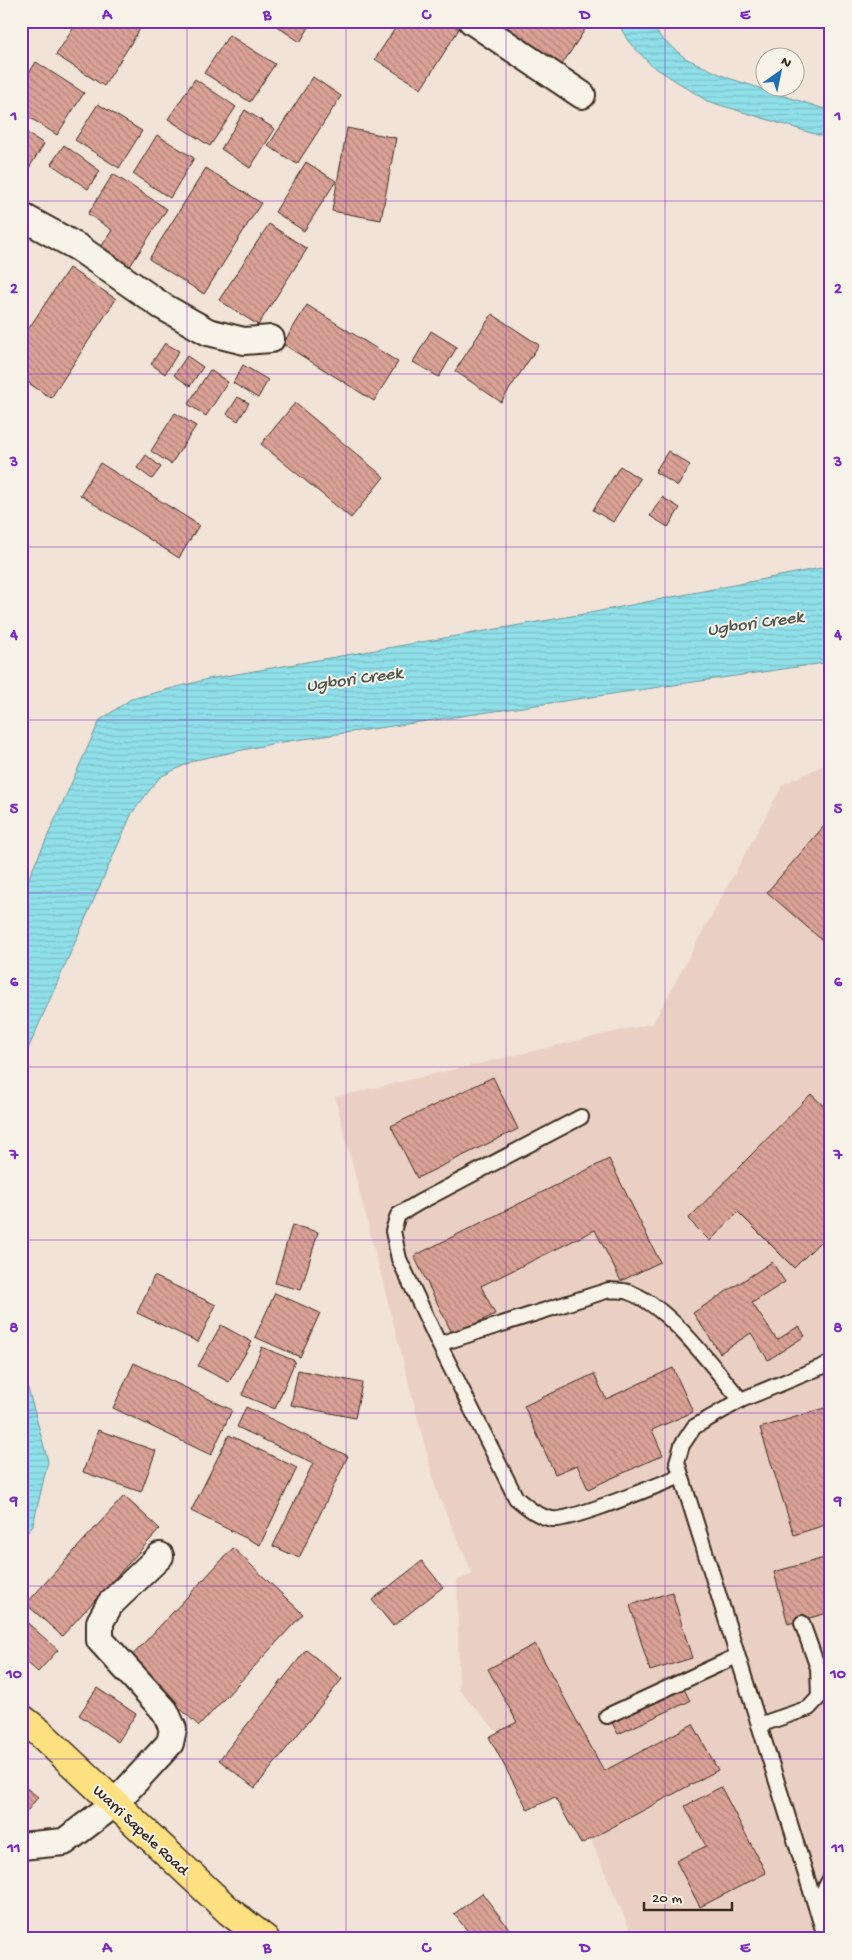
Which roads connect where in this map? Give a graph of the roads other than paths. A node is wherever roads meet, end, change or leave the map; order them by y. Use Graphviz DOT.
graph roads {
  1 [pos="472,21"];
  2 [pos="582,94"];
  3 [pos="21,216"];
  4 [pos="271,339"];
  5 [pos="581,1117"];
  6 [pos="439,1344"];
  7 [pos="831,1363"];
  8 [pos="741,1400"];
  9 [pos="681,1476"];
  10 [pos="160,1556"];
  11 [pos="802,1623"];
  12 [pos="737,1656"];
  13 [pos="607,1716"];
  14 [pos="21,1718"];
  15 [pos="759,1725"];
  16 [pos="114,1804"];
  17 [pos="21,1846"];
  18 [pos="831,1877"];
  19 [pos="816,1905"];
  20 [pos="265,1939"];
  21 [pos="826,1939"];
  1 -- 2 [label="street"];
  3 -- 4 [label="street"];
  5 -- 6 [label="lane"];
  6 -- 8 [label="lane"];
  6 -- 9 [label="lane"];
  7 -- 8 [label="lane"];
  8 -- 9 [label="lane"];
  9 -- 12 [label="lane"];
  10 -- 16 [label="street"];
  11 -- 15 [label="lane"];
  12 -- 13 [label="lane"];
  12 -- 15 [label="lane"];
  14 -- 16 [label="main road, Warri Sapele Road"];
  15 -- 19 [label="lane"];
  16 -- 17 [label="street"];
  16 -- 20 [label="main road, Warri Sapele Road"];
  18 -- 19 [label="lane"];
  19 -- 21 [label="lane"];
}
